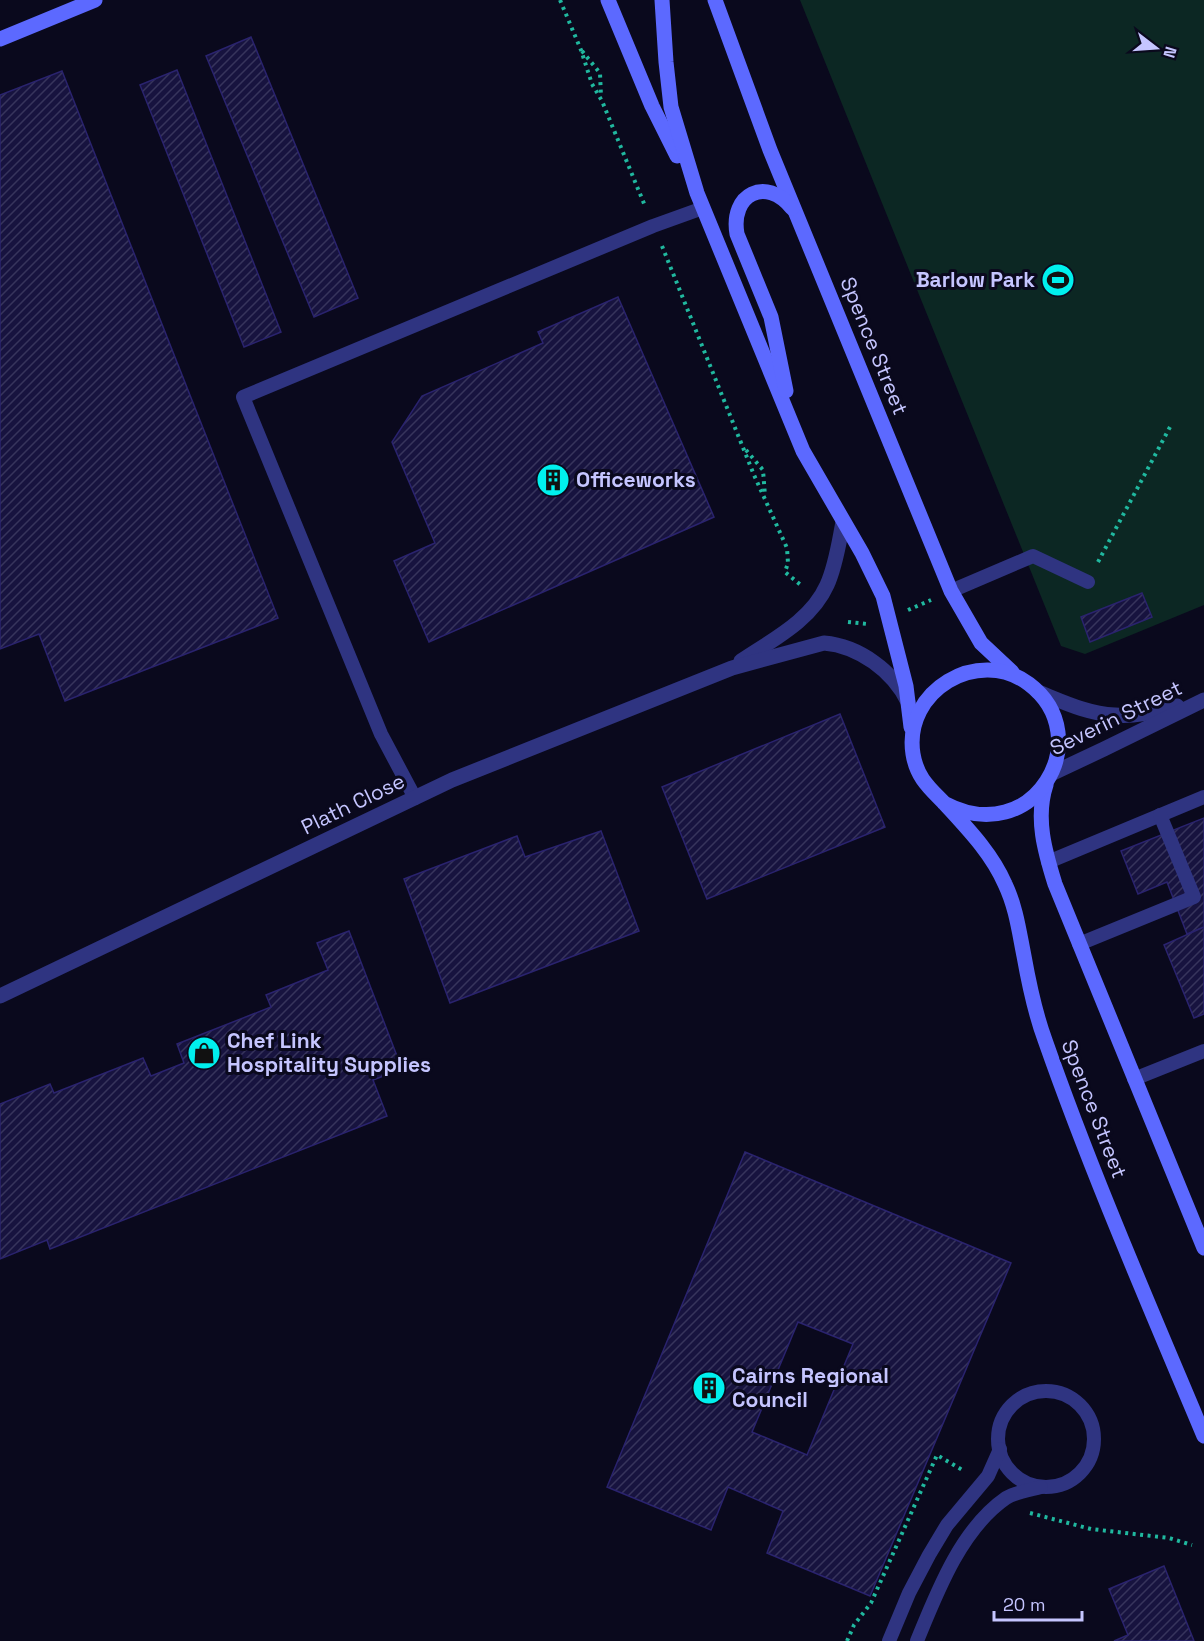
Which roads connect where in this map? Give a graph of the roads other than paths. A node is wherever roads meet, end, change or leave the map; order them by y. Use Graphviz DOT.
graph roads {
  1 [pos="95,0"];
  2 [pos="608,0"];
  3 [pos="662,0"];
  4 [pos="715,0"];
  5 [pos="0,39"];
  6 [pos="700,200"];
  7 [pos="798,218"];
  8 [pos="795,432"];
  9 [pos="843,522"];
  10 [pos="1088,582"];
  11 [pos="951,591"];
  12 [pos="732,668"];
  13 [pos="1034,688"];
  14 [pos="908,702"];
  15 [pos="1203,703"];
  16 [pos="913,751"];
  17 [pos="1049,777"];
  18 [pos="1204,797"];
  19 [pos="415,798"];
  20 [pos="944,803"];
  21 [pos="1160,815"];
  22 [pos="1048,862"];
  23 [pos="1079,944"];
  24 [pos="0,996"];
  25 [pos="1204,1051"];
  26 [pos="1134,1079"];
  27 [pos="1202,1239"];
  28 [pos="1204,1436"];
  29 [pos="1000,1449"];
  30 [pos="1041,1487"];
  31 [pos="889,1641"];
  32 [pos="917,1641"];
  1 -- 5 [label="street"];
  2 -- 6 [label="street, Spence Street"];
  3 -- 6 [label="street, Spence Street"];
  4 -- 7 [label="street, Spence Street"];
  6 -- 8 [label="street, Spence Street"];
  6 -- 19 [label="lane"];
  7 -- 8 [label="street"];
  7 -- 11 [label="street, Spence Street"];
  8 -- 9 [label="street, Spence Street"];
  9 -- 12 [label="street, Plath Close"];
  9 -- 14 [label="street, Spence Street"];
  10 -- 11 [label="lane"];
  11 -- 13 [label="street, Spence Street"];
  12 -- 14 [label="street, Plath Close"];
  12 -- 19 [label="street, Plath Close"];
  13 -- 15 [label="street, Severin Street"];
  13 -- 16 [label="street, Spence Street"];
  13 -- 17 [label="street, Spence Street"];
  14 -- 16 [label="street, Spence Street"];
  15 -- 17 [label="street, Severin Street"];
  16 -- 20 [label="street, Spence Street"];
  17 -- 20 [label="street, Spence Street"];
  17 -- 22 [label="street, Spence Street"];
  18 -- 21 [label="lane"];
  19 -- 24 [label="street, Plath Close"];
  20 -- 28 [label="street, Spence Street"];
  21 -- 22 [label="lane"];
  21 -- 23 [label="lane"];
  22 -- 23 [label="street, Spence Street"];
  23 -- 26 [label="street, Spence Street"];
  25 -- 26 [label="lane"];
  26 -- 27 [label="street, Spence Street"];
  29 -- 30 [label="lane"];
  29 -- 30 [label="lane"];
  29 -- 31 [label="lane"];
  30 -- 32 [label="lane"];
}
